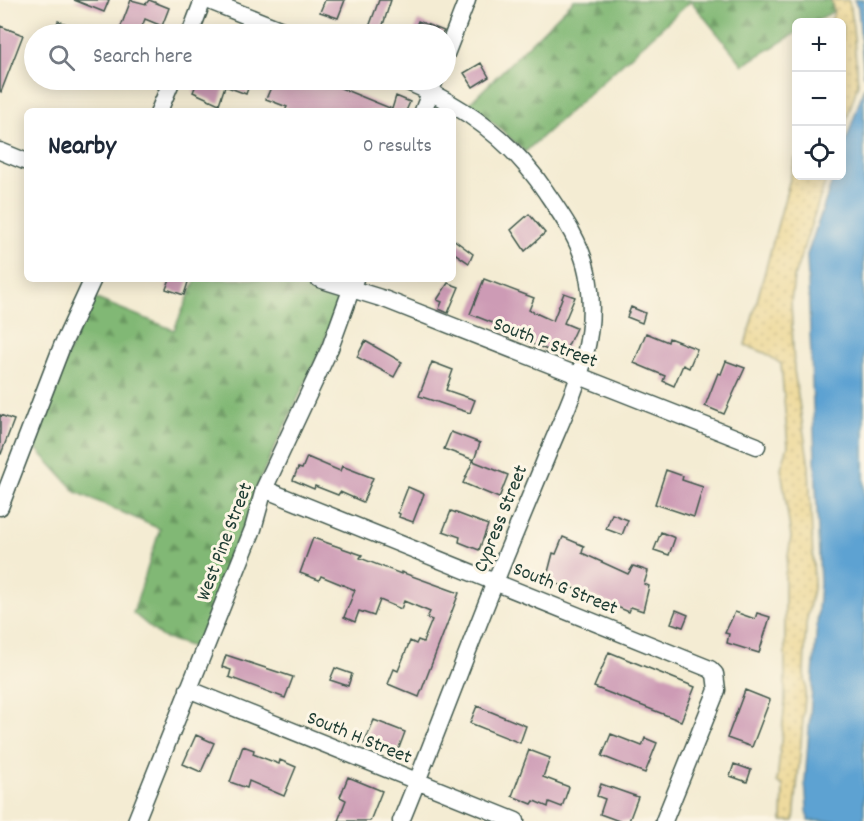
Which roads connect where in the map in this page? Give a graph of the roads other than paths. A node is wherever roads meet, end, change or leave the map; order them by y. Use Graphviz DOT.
graph roads {
  1 [pos="205,0"];
  2 [pos="467,0"];
  3 [pos="194,24"];
  4 [pos="266,24"];
  5 [pos="456,28"];
  6 [pos="168,90"];
  7 [pos="431,90"];
  8 [pos="440,90"];
  9 [pos="160,108"];
  10 [pos="424,108"];
  11 [pos="0,151"];
  12 [pos="24,161"];
  13 [pos="92,282"];
  14 [pos="353,284"];
  15 [pos="580,378"];
  16 [pos="757,446"];
  17 [pos="264,489"];
  18 [pos="0,507"];
  19 [pos="496,581"];
  20 [pos="188,689"];
  21 [pos="416,782"];
  22 [pos="136,821"];
  23 [pos="401,821"];
  24 [pos="516,821"];
  25 [pos="664,821"];
  1 -- 3 [label="street"];
  1 -- 4 [label="street"];
  2 -- 5 [label="street"];
  6 -- 9 [label="street"];
  7 -- 10 [label="street"];
  8 -- 15 [label="street, Cypress Street"];
  11 -- 12 [label="street"];
  13 -- 18 [label="street"];
  14 -- 15 [label="street, South F Street"];
  14 -- 17 [label="street, West Pine Street"];
  15 -- 16 [label="street, South F Street"];
  15 -- 19 [label="street, Cypress Street"];
  17 -- 19 [label="street, South G Street"];
  17 -- 20 [label="street, West Pine Street"];
  19 -- 21 [label="street, Cypress Street"];
  19 -- 25 [label="street, South G Street"];
  20 -- 21 [label="street, South H Street"];
  20 -- 22 [label="street, West Pine Street"];
  21 -- 23 [label="street, Cypress Street"];
  21 -- 24 [label="street, South H Street"];
}
